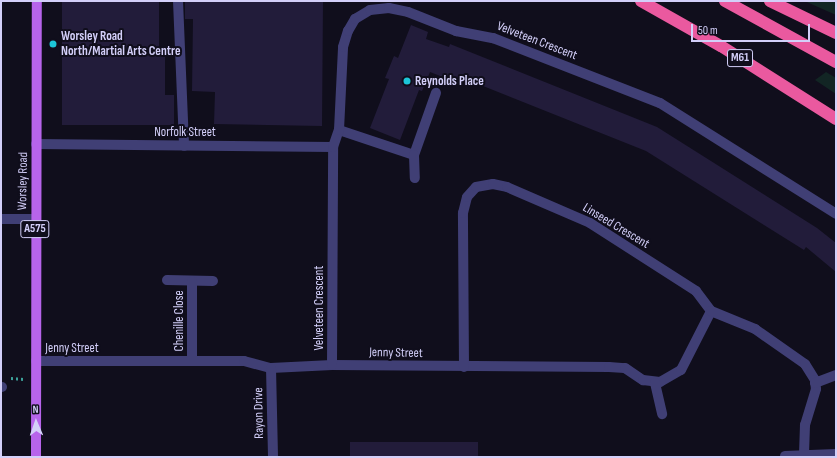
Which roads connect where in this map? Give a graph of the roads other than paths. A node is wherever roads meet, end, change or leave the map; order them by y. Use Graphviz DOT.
graph roads {
  1 [pos="37,1"];
  2 [pos="178,1"];
  3 [pos="641,1"];
  4 [pos="725,1"];
  5 [pos="770,1"];
  6 [pos="836,33"];
  7 [pos="836,62"];
  8 [pos="436,93"];
  9 [pos="836,119"];
  10 [pos="339,130"];
  11 [pos="36,144"];
  12 [pos="184,146"];
  13 [pos="333,147"];
  14 [pos="414,155"];
  15 [pos="414,178"];
  16 [pos="836,214"];
  17 [pos="1,218"];
  18 [pos="36,219"];
  19 [pos="167,280"];
  20 [pos="192,281"];
  21 [pos="213,281"];
  22 [pos="711,311"];
  23 [pos="36,361"];
  24 [pos="192,361"];
  25 [pos="332,365"];
  26 [pos="464,367"];
  27 [pos="271,368"];
  28 [pos="836,375"];
  29 [pos="655,383"];
  30 [pos="815,383"];
  31 [pos="662,414"];
  32 [pos="804,454"];
  33 [pos="836,454"];
  34 [pos="785,456"];
  35 [pos="36,457"];
  36 [pos="273,457"];
  1 -- 11 [label="main road, Worsley Road / A575"];
  2 -- 12 [label="street"];
  3 -- 9 [label="highway, M61"];
  4 -- 7 [label="highway"];
  5 -- 6 [label="highway"];
  8 -- 14 [label="street"];
  10 -- 13 [label="street, Velveteen Crescent"];
  10 -- 14 [label="street"];
  10 -- 16 [label="street, Velveteen Crescent"];
  11 -- 12 [label="street, Norfolk Street"];
  11 -- 18 [label="main road, Worsley Road / A575"];
  12 -- 13 [label="street, Norfolk Street"];
  13 -- 25 [label="street, Velveteen Crescent"];
  14 -- 15 [label="street"];
  17 -- 18 [label="street"];
  18 -- 23 [label="main road, Worsley Road / A575"];
  19 -- 20 [label="street, Chenille Close"];
  20 -- 21 [label="street, Chenille Close"];
  20 -- 24 [label="street, Chenille Close"];
  22 -- 26 [label="street, Linseed Crescent"];
  22 -- 29 [label="street"];
  22 -- 30 [label="street"];
  23 -- 24 [label="street, Jenny Street"];
  23 -- 35 [label="main road, Worsley Road / A575"];
  24 -- 27 [label="street, Jenny Street"];
  25 -- 26 [label="street, Jenny Street"];
  25 -- 27 [label="street, Jenny Street"];
  26 -- 29 [label="street, Jenny Street"];
  27 -- 36 [label="street, Rayon Drive"];
  28 -- 30 [label="street"];
  29 -- 31 [label="street"];
  30 -- 32 [label="street"];
  32 -- 33 [label="street"];
  32 -- 34 [label="street"];
}
